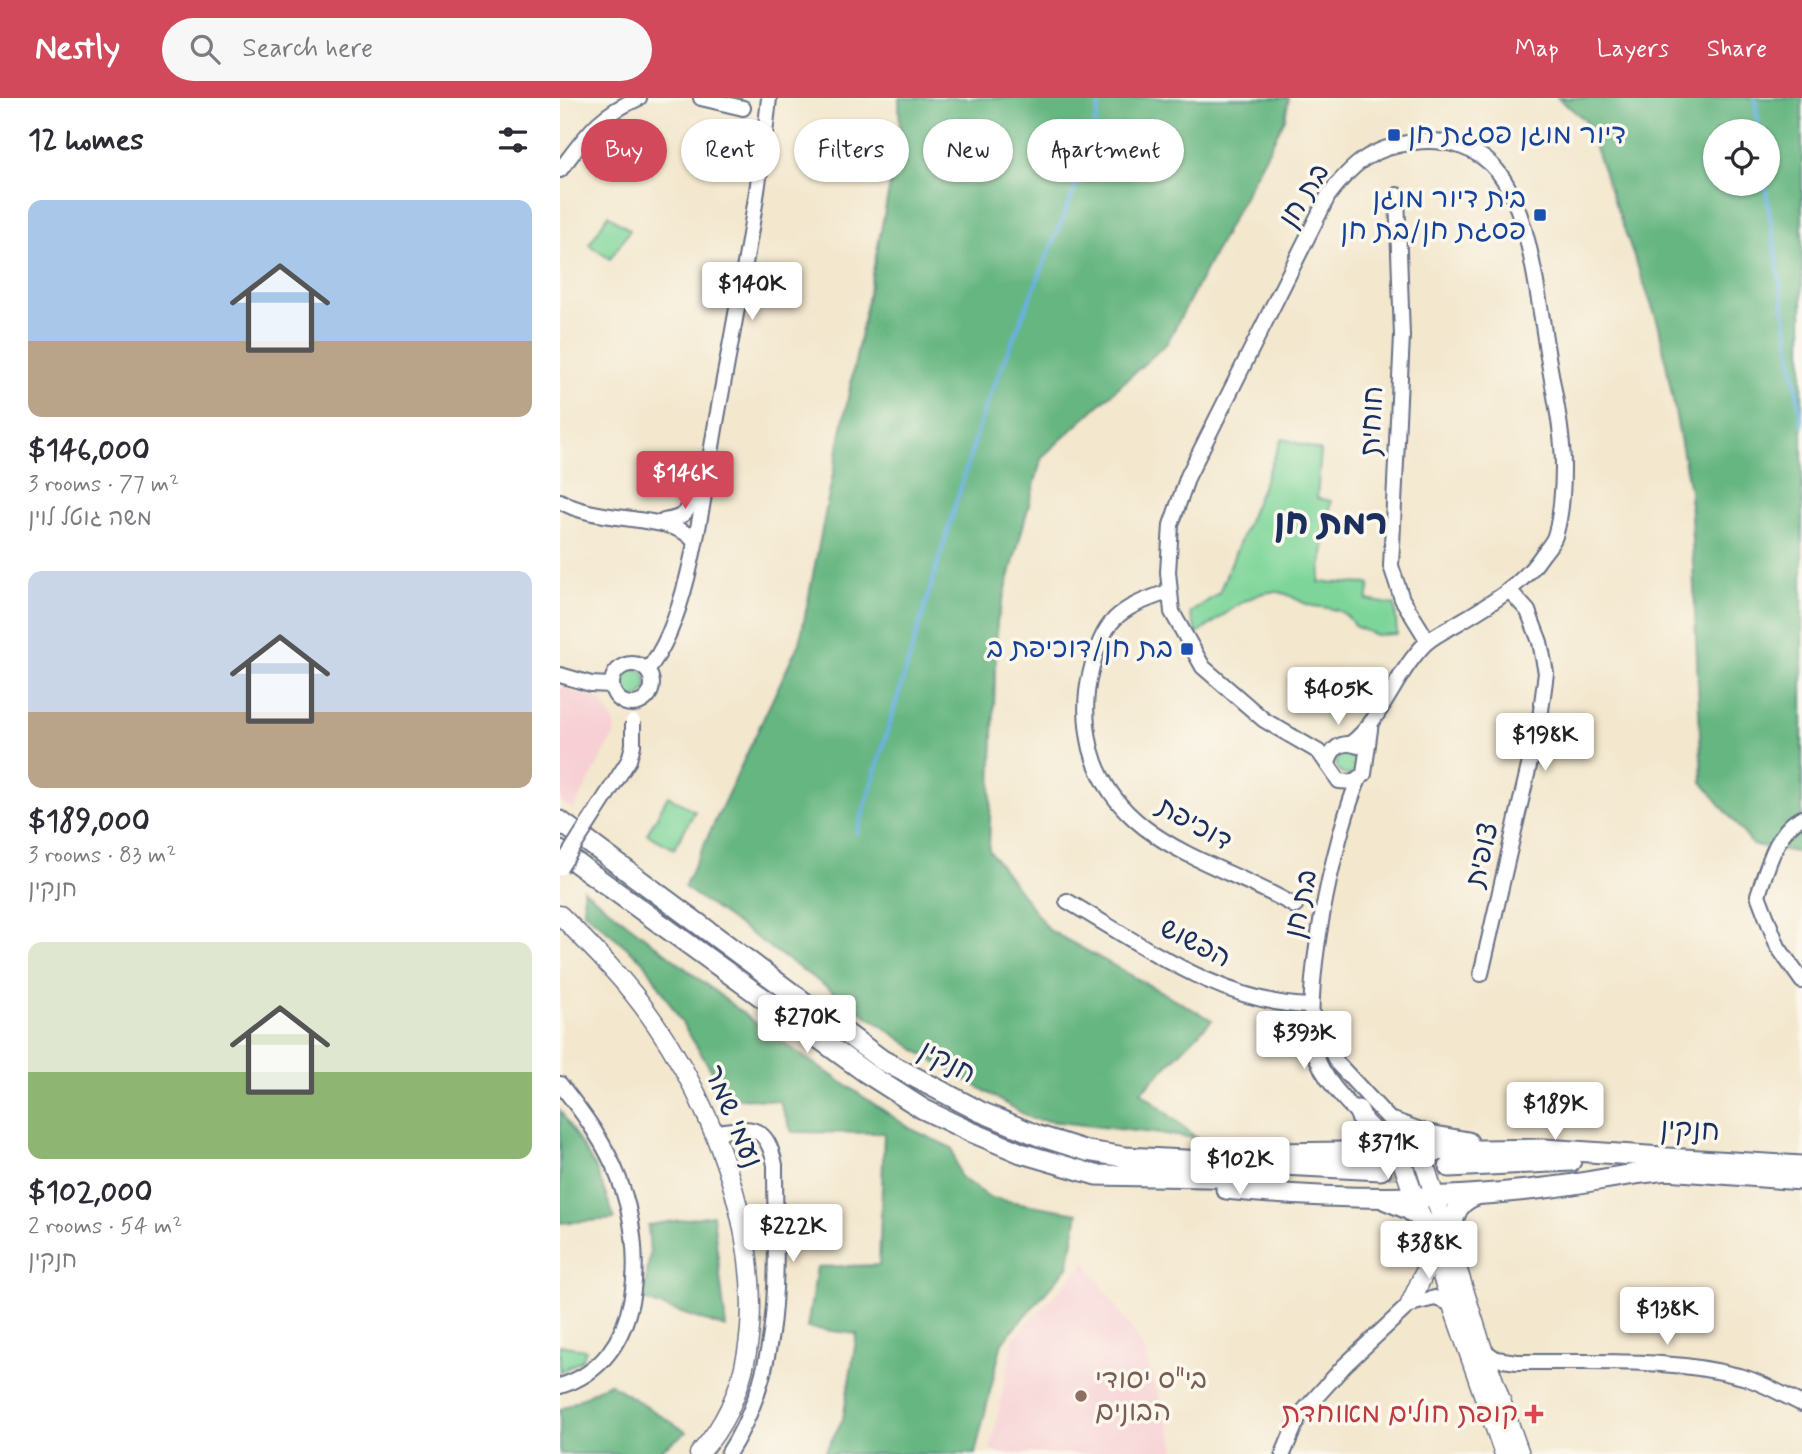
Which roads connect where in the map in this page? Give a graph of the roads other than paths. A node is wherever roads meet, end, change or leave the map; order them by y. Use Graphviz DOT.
graph roads {
  1 [pos="639,98"];
  2 [pos="701,98"];
  3 [pos="769,98"];
  4 [pos="743,108"];
  5 [pos="560,170"];
  6 [pos="1397,195"];
  7 [pos="709,460"];
  8 [pos="560,501"];
  9 [pos="652,523"];
  10 [pos="694,541"];
  11 [pos="1509,590"];
  12 [pos="1168,592"];
  13 [pos="1428,641"];
  14 [pos="647,670"];
  15 [pos="560,674"];
  16 [pos="611,685"];
  17 [pos="632,704"];
  18 [pos="1371,722"];
  19 [pos="1343,745"];
  20 [pos="1314,748"];
  21 [pos="1366,755"];
  22 [pos="1328,765"];
  23 [pos="1359,779"];
  24 [pos="1339,781"];
  25 [pos="1345,811"];
  26 [pos="1802,818"];
  27 [pos="560,821"];
  28 [pos="560,851"];
  29 [pos="560,868"];
  30 [pos="1068,901"];
  31 [pos="1294,906"];
  32 [pos="560,915"];
  33 [pos="1481,974"];
  34 [pos="1312,979"];
  35 [pos="1802,981"];
  36 [pos="1276,1002"];
  37 [pos="1310,1006"];
  38 [pos="560,1084"];
  39 [pos="1358,1110"];
  40 [pos="1394,1123"];
  41 [pos="717,1132"];
  42 [pos="1521,1149"];
  43 [pos="1338,1153"];
  44 [pos="1399,1153"];
  45 [pos="1421,1153"];
  46 [pos="1125,1157"];
  47 [pos="1666,1164"];
  48 [pos="1802,1166"];
  49 [pos="1450,1174"];
  50 [pos="1096,1175"];
  51 [pos="1802,1180"];
  52 [pos="1491,1192"];
  53 [pos="1435,1195"];
  54 [pos="1367,1196"];
  55 [pos="1414,1196"];
  56 [pos="1424,1221"];
  57 [pos="1431,1240"];
  58 [pos="1453,1248"];
  59 [pos="1450,1301"];
  60 [pos="1410,1304"];
  61 [pos="1480,1342"];
  62 [pos="1517,1362"];
  63 [pos="560,1386"];
  64 [pos="1498,1395"];
  65 [pos="1802,1404"];
  66 [pos="699,1454"];
  67 [pos="728,1454"];
  68 [pos="1283,1454"];
  69 [pos="1504,1454"];
  70 [pos="1520,1454"];
  1 -- 5 [label="street"];
  2 -- 4 [label="street"];
  3 -- 7 [label="street"];
  6 -- 13 [label="street, חוחית"];
  7 -- 9 [label="street"];
  7 -- 10 [label="street"];
  8 -- 9 [label="street"];
  9 -- 10 [label="street"];
  10 -- 14 [label="street"];
  11 -- 12 [label="street, בת חן"];
  11 -- 13 [label="street, בת חן"];
  11 -- 33 [label="street, צופית"];
  12 -- 20 [label="street, בת חן"];
  12 -- 31 [label="street, דוכיפת"];
  13 -- 18 [label="street, בת חן"];
  14 -- 16 [label="street"];
  14 -- 17 [label="street"];
  15 -- 16 [label="street"];
  16 -- 17 [label="street"];
  17 -- 29 [label="street, bridge"];
  18 -- 19 [label="street, בת חן"];
  18 -- 21 [label="street, בת חן"];
  19 -- 20 [label="street"];
  19 -- 21 [label="street"];
  19 -- 22 [label="street"];
  20 -- 22 [label="street, בת חן"];
  21 -- 23 [label="street"];
  22 -- 24 [label="street"];
  23 -- 24 [label="street"];
  23 -- 25 [label="street, בת חן"];
  24 -- 25 [label="street, בת חן"];
  25 -- 34 [label="street, בת חן"];
  26 -- 35 [label="street"];
  27 -- 46 [label="main road, חנקין"];
  28 -- 50 [label="main road, חנקין"];
  30 -- 36 [label="street, הפשוש"];
  32 -- 41 [label="street, נעמי שמר"];
  34 -- 36 [label="street"];
  34 -- 37 [label="street, בת חן"];
  36 -- 37 [label="street, הפשוש"];
  37 -- 39 [label="street, בת חן"];
  37 -- 40 [label="street, בת חן"];
  38 -- 63 [label="street"];
  39 -- 43 [label="main road"];
  39 -- 44 [label="street, בת חן"];
  40 -- 42 [label="main road"];
  40 -- 45 [label="street, בת חן"];
  41 -- 66 [label="street, נעמי שמר"];
  41 -- 67 [label="street"];
  42 -- 45 [label="main road"];
  42 -- 47 [label="main road"];
  43 -- 44 [label="main road"];
  43 -- 46 [label="main road"];
  44 -- 45 [label="main road"];
  44 -- 55 [label="street"];
  45 -- 53 [label="street"];
  46 -- 50 [label="main road, חנקין"];
  47 -- 48 [label="main road, חנקין"];
  47 -- 49 [label="main road, חנקין"];
  47 -- 51 [label="main road, חנקין"];
  47 -- 52 [label="main road"];
  50 -- 54 [label="main road"];
  52 -- 53 [label="main road"];
  52 -- 58 [label="main road"];
  53 -- 55 [label="main road"];
  53 -- 58 [label="street"];
  54 -- 55 [label="main road"];
  54 -- 56 [label="main road"];
  55 -- 56 [label="street"];
  56 -- 57 [label="street"];
  57 -- 59 [label="street"];
  57 -- 60 [label="street"];
  58 -- 61 [label="street"];
  59 -- 60 [label="street"];
  59 -- 61 [label="street"];
  59 -- 69 [label="street"];
  60 -- 68 [label="street"];
  61 -- 62 [label="street"];
  61 -- 64 [label="street"];
  62 -- 64 [label="street"];
  62 -- 65 [label="street"];
  64 -- 70 [label="street"];
}
